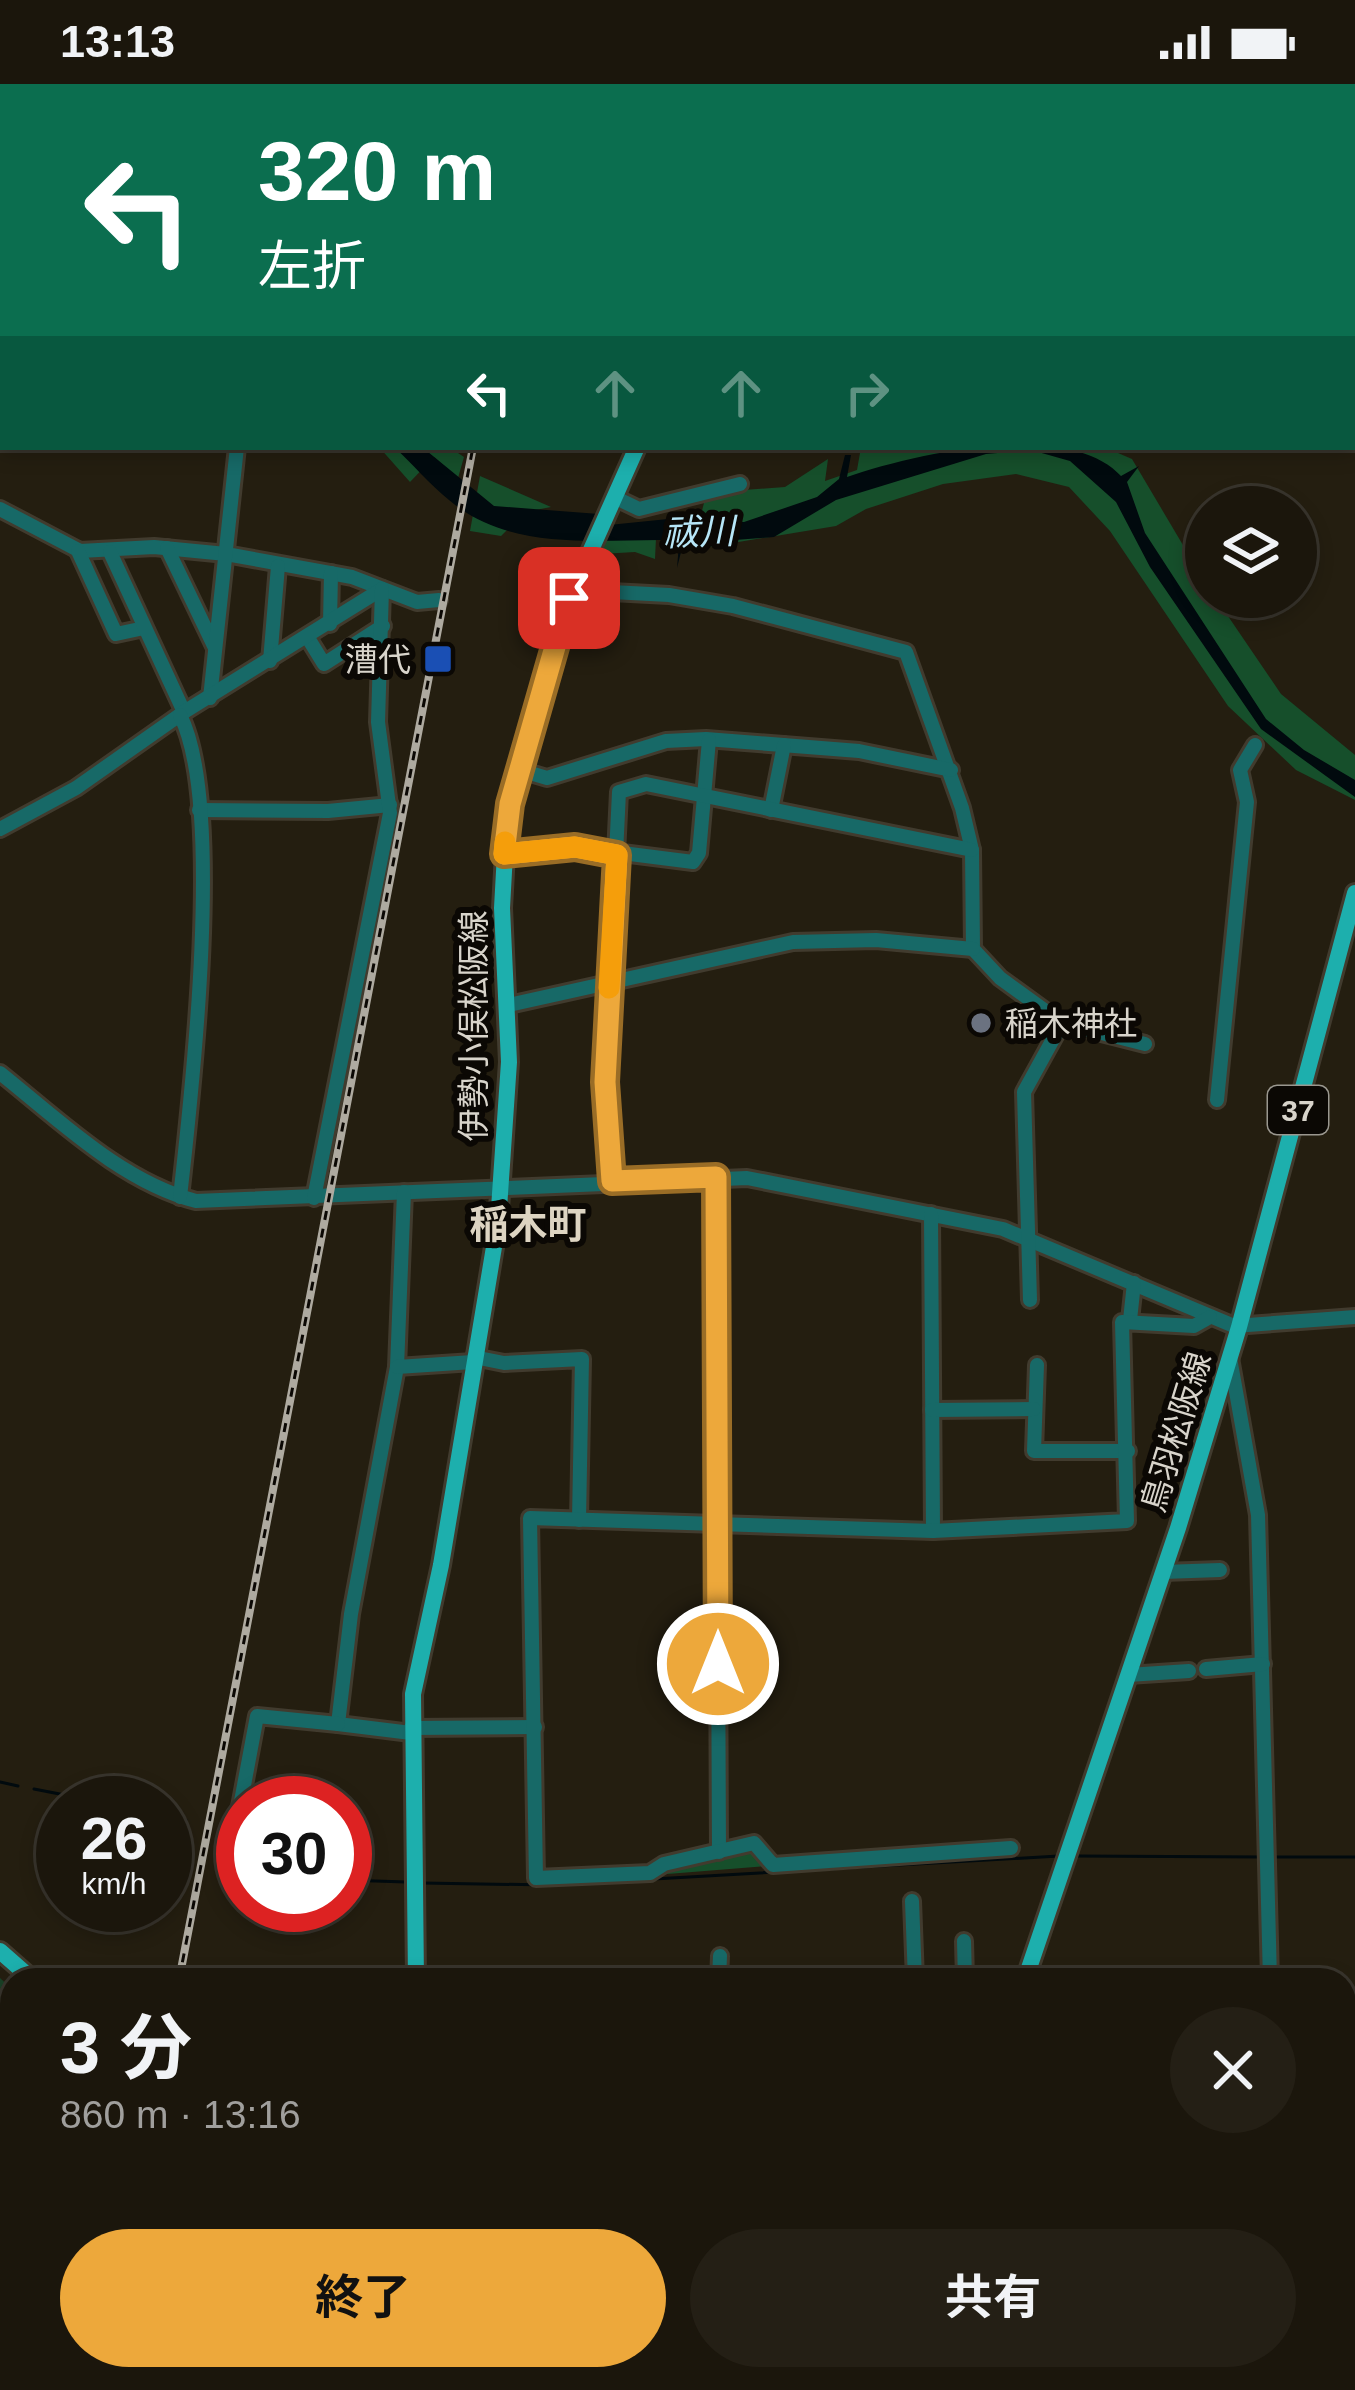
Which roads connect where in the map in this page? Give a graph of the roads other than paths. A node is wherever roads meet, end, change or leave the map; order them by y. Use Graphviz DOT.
graph roads {
  1 [pos="237,450"];
  2 [pos="636,450"];
  3 [pos="740,484"];
  4 [pos="613,499"];
  5 [pos="0,509"];
  6 [pos="167,548"];
  7 [pos="78,551"];
  8 [pos="110,552"];
  9 [pos="226,554"];
  10 [pos="278,566"];
  11 [pos="331,573"];
  12 [pos="382,589"];
  13 [pos="573,590"];
  14 [pos="440,601"];
  15 [pos="329,624"];
  16 [pos="383,626"];
  17 [pos="143,628"];
  18 [pos="308,638"];
  19 [pos="215,648"];
  20 [pos="270,661"];
  21 [pos="210,698"];
  22 [pos="182,713"];
  23 [pos="709,740"];
  24 [pos="784,745"];
  25 [pos="1255,745"];
  26 [pos="520,770"];
  27 [pos="951,770"];
  28 [pos="704,796"];
  29 [pos="390,805"];
  30 [pos="199,810"];
  31 [pos="771,810"];
  32 [pos="0,830"];
  33 [pos="972,850"];
  34 [pos="504,854"];
  35 [pos="617,855"];
  36 [pos="1355,893"];
  37 [pos="973,949"];
  38 [pos="609,984"];
  39 [pos="509,1005"];
  40 [pos="1062,1023"];
  41 [pos="1145,1043"];
  42 [pos="0,1073"];
  43 [pos="1217,1100"];
  44 [pos="716,1177"];
  45 [pos="612,1181"];
  46 [pos="500,1189"];
  47 [pos="404,1192"];
  48 [pos="180,1196"];
  49 [pos="314,1198"];
  50 [pos="932,1214"];
  51 [pos="1030,1238"];
  52 [pos="1135,1283"];
  53 [pos="1030,1300"];
  54 [pos="1210,1317"];
  55 [pos="1355,1317"];
  56 [pos="1130,1320"];
  57 [pos="1239,1327"];
  58 [pos="1230,1358"];
  59 [pos="474,1359"];
  60 [pos="1037,1365"];
  61 [pos="397,1367"];
  62 [pos="1034,1409"];
  63 [pos="932,1410"];
  64 [pos="1128,1451"];
  65 [pos="579,1520"];
  66 [pos="718,1524"];
  67 [pos="933,1531"];
  68 [pos="1220,1570"];
  69 [pos="1163,1572"];
  70 [pos="1263,1664"];
  71 [pos="1206,1669"];
  72 [pos="1189,1671"];
  73 [pos="1128,1675"];
  74 [pos="338,1724"];
  75 [pos="535,1727"];
  76 [pos="411,1731"];
  77 [pos="245,1776"];
  78 [pos="1011,1848"];
  79 [pos="718,1852"];
  80 [pos="911,1901"];
  81 [pos="964,1941"];
  82 [pos="719,1955"];
  83 [pos="416,1968"];
  84 [pos="719,1968"];
  85 [pos="914,1968"];
  86 [pos="965,1968"];
  87 [pos="1029,1968"];
  88 [pos="1270,1968"];
  1 -- 9 [label="street"];
  2 -- 4 [label="main road, 伊勢小俣松阪線"];
  3 -- 4 [label="street"];
  4 -- 13 [label="main road, 伊勢小俣松阪線"];
  5 -- 7 [label="street"];
  6 -- 8 [label="street"];
  6 -- 9 [label="street"];
  6 -- 19 [label="street"];
  7 -- 8 [label="street"];
  7 -- 17 [label="street"];
  8 -- 17 [label="street"];
  9 -- 10 [label="street"];
  9 -- 19 [label="street"];
  10 -- 11 [label="street"];
  10 -- 20 [label="street"];
  11 -- 12 [label="street"];
  11 -- 15 [label="street"];
  12 -- 14 [label="street"];
  12 -- 15 [label="street"];
  12 -- 16 [label="street"];
  13 -- 26 [label="main road, 伊勢小俣松阪線"];
  13 -- 27 [label="street"];
  15 -- 18 [label="street"];
  16 -- 18 [label="street"];
  16 -- 29 [label="street"];
  17 -- 22 [label="street"];
  18 -- 20 [label="street"];
  19 -- 21 [label="street"];
  20 -- 21 [label="street"];
  21 -- 22 [label="street"];
  22 -- 30 [label="street"];
  22 -- 32 [label="street"];
  23 -- 24 [label="street"];
  23 -- 26 [label="street"];
  23 -- 28 [label="street"];
  24 -- 27 [label="street"];
  24 -- 31 [label="street"];
  25 -- 43 [label="street"];
  26 -- 34 [label="main road, 伊勢小俣松阪線"];
  27 -- 33 [label="street"];
  28 -- 31 [label="street"];
  28 -- 35 [label="street"];
  28 -- 35 [label="street"];
  29 -- 30 [label="street"];
  29 -- 49 [label="street"];
  30 -- 48 [label="street"];
  31 -- 33 [label="street"];
  33 -- 37 [label="street"];
  34 -- 35 [label="street"];
  34 -- 39 [label="main road, 伊勢小俣松阪線"];
  35 -- 38 [label="street"];
  36 -- 57 [label="main road, 鳥羽松阪線 / 37"];
  37 -- 38 [label="street"];
  37 -- 40 [label="street"];
  38 -- 39 [label="street"];
  38 -- 45 [label="street"];
  39 -- 46 [label="main road, 伊勢小俣松阪線"];
  40 -- 41 [label="street"];
  40 -- 51 [label="street"];
  42 -- 48 [label="street"];
  44 -- 45 [label="street"];
  44 -- 50 [label="street"];
  44 -- 66 [label="street"];
  45 -- 46 [label="street"];
  46 -- 47 [label="street"];
  46 -- 59 [label="main road, 伊勢小俣松阪線"];
  47 -- 49 [label="street"];
  47 -- 61 [label="street"];
  48 -- 49 [label="street"];
  50 -- 51 [label="street"];
  50 -- 63 [label="street"];
  51 -- 52 [label="street"];
  51 -- 53 [label="street"];
  52 -- 54 [label="street"];
  52 -- 56 [label="street"];
  54 -- 56 [label="street"];
  54 -- 57 [label="street"];
  55 -- 57 [label="street"];
  56 -- 64 [label="street"];
  57 -- 58 [label="main road, 鳥羽松阪線 / 37"];
  58 -- 69 [label="main road, 鳥羽松阪線 / 37"];
  58 -- 70 [label="street"];
  59 -- 61 [label="street"];
  59 -- 65 [label="street"];
  59 -- 76 [label="main road, 伊勢小俣松阪線"];
  60 -- 62 [label="street"];
  61 -- 74 [label="street"];
  62 -- 63 [label="street"];
  62 -- 64 [label="street"];
  63 -- 67 [label="street"];
  64 -- 67 [label="street"];
  65 -- 66 [label="street"];
  65 -- 75 [label="street"];
  66 -- 67 [label="street"];
  66 -- 79 [label="street"];
  68 -- 69 [label="street"];
  69 -- 73 [label="main road, 鳥羽松阪線 / 37"];
  70 -- 71 [label="street"];
  70 -- 88 [label="street"];
  72 -- 73 [label="street"];
  73 -- 87 [label="main road, 鳥羽松阪線 / 37"];
  74 -- 76 [label="street"];
  74 -- 77 [label="street"];
  75 -- 76 [label="street"];
  75 -- 79 [label="street"];
  76 -- 83 [label="main road, 伊勢小俣松阪線"];
  78 -- 79 [label="street"];
  80 -- 85 [label="street"];
  81 -- 86 [label="street"];
  82 -- 84 [label="street"];
}
